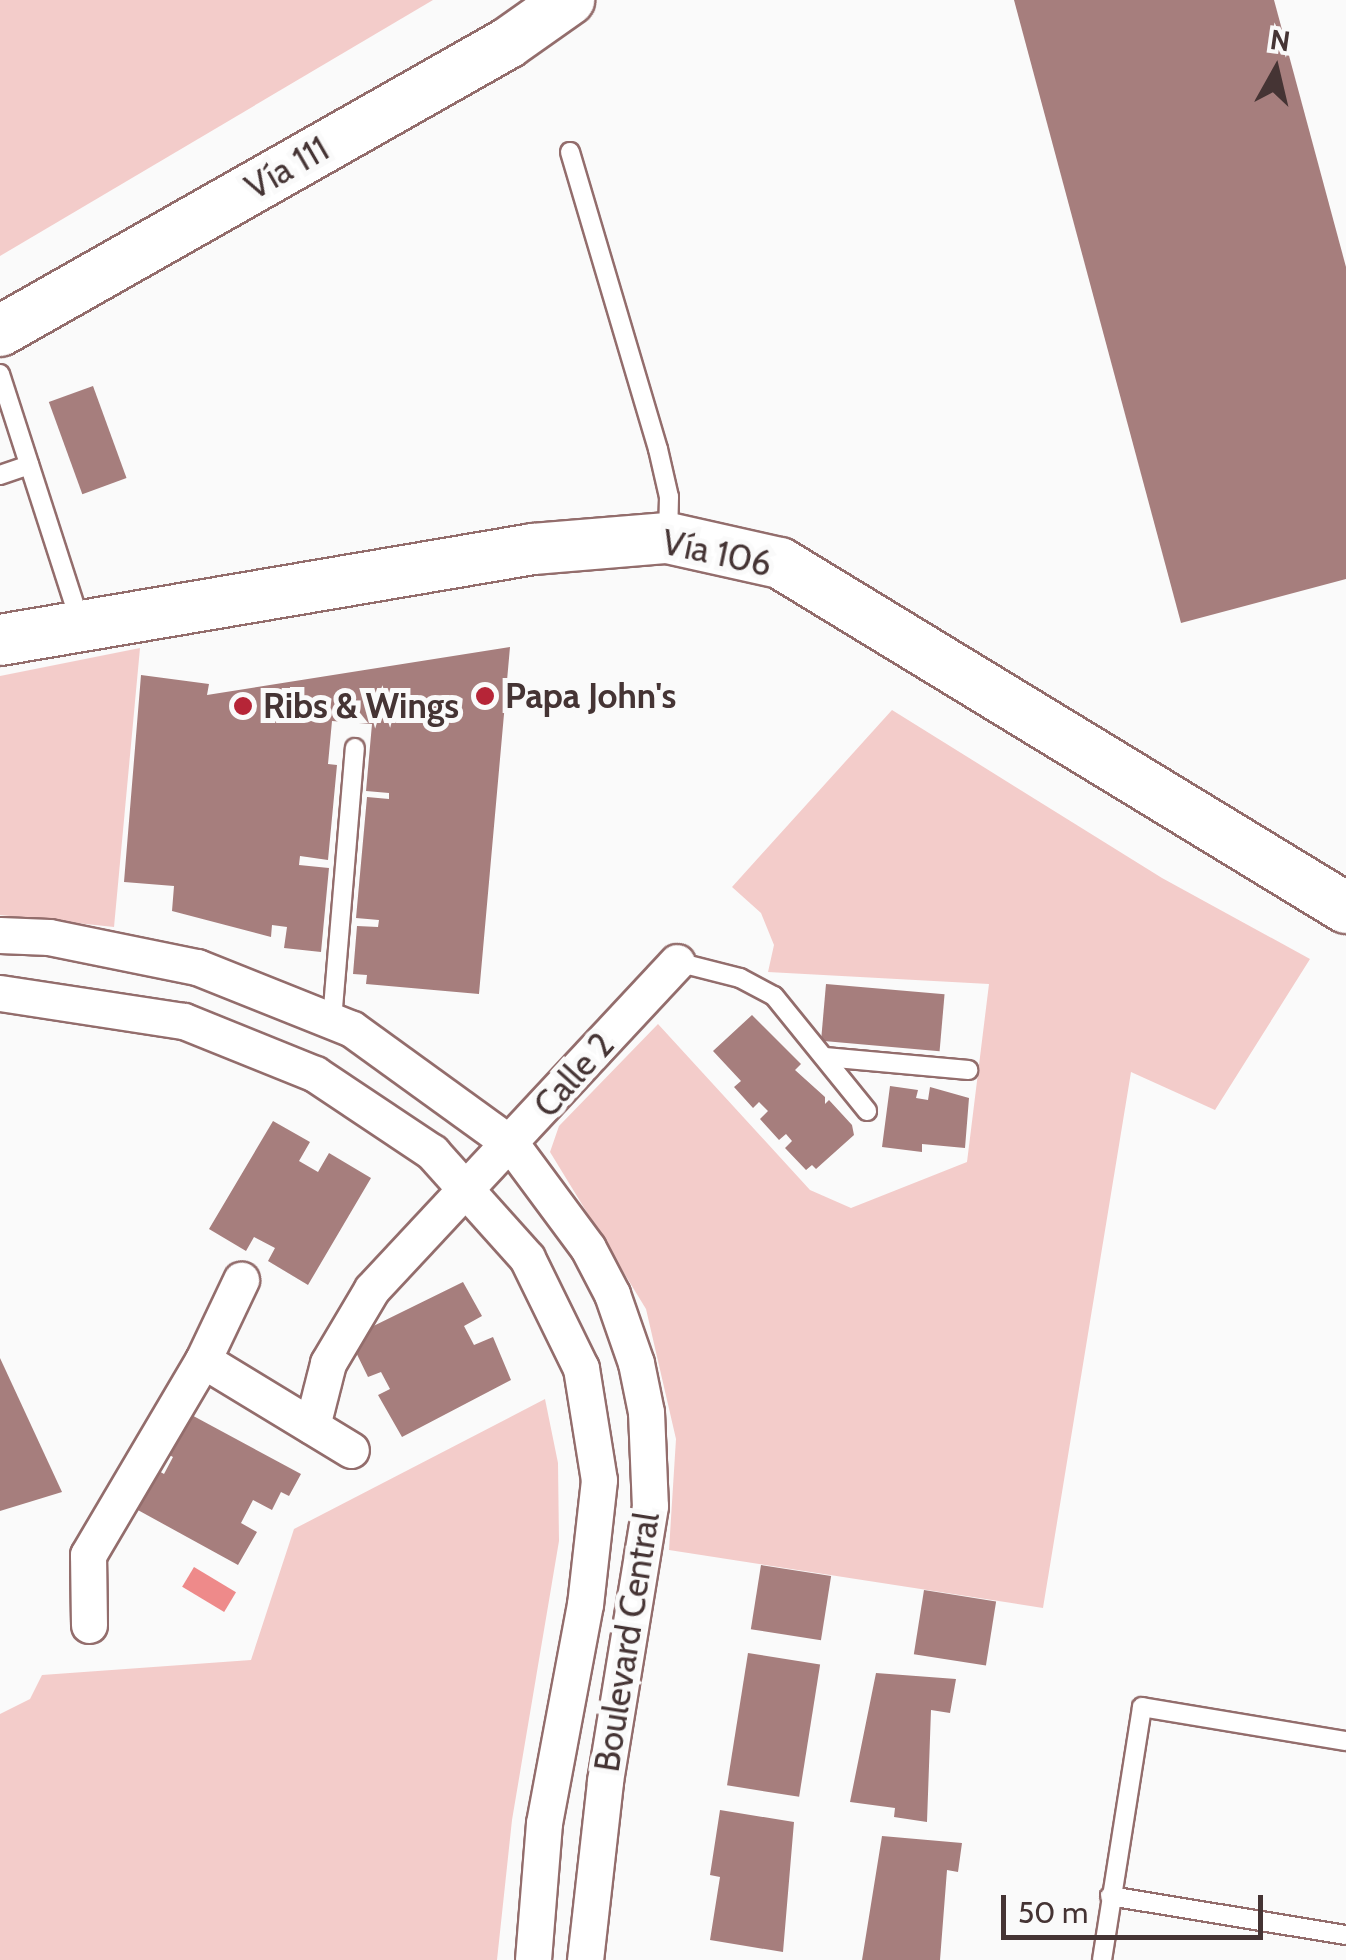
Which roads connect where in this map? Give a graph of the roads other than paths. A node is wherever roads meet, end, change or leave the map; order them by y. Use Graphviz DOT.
graph roads {
  1 [pos="569,0"];
  2 [pos="570,152"];
  3 [pos="0,331"];
  4 [pos="0,374"];
  5 [pos="29,465"];
  6 [pos="0,475"];
  7 [pos="668,538"];
  8 [pos="82,625"];
  9 [pos="0,640"];
  10 [pos="356,748"];
  11 [pos="1346,908"];
  12 [pos="0,936"];
  13 [pos="678,962"];
  14 [pos="0,993"];
  15 [pos="332,1020"];
  16 [pos="825,1056"];
  17 [pos="968,1070"];
  18 [pos="867,1110"];
  19 [pos="512,1144"];
  20 [pos="471,1189"];
  21 [pos="240,1280"];
  22 [pos="203,1360"];
  23 [pos="312,1426"];
  24 [pos="351,1450"];
  25 [pos="89,1625"];
  26 [pos="1346,1741"];
  27 [pos="1110,1896"];
  28 [pos="1346,1935"];
  29 [pos="534,1960"];
  30 [pos="585,1960"];
  31 [pos="1102,1960"];
  1 -- 3 [label="main road, Vía 111"];
  2 -- 7 [label="lane"];
  4 -- 5 [label="lane"];
  5 -- 6 [label="lane"];
  5 -- 8 [label="lane"];
  7 -- 8 [label="main road, Vía 106"];
  7 -- 11 [label="main road, Vía 106"];
  8 -- 9 [label="main road, Vía 106"];
  10 -- 15 [label="lane"];
  12 -- 15 [label="street, Boulevard Central"];
  13 -- 16 [label="lane"];
  13 -- 19 [label="street, Calle 2"];
  14 -- 20 [label="street, Boulevard Central"];
  15 -- 19 [label="street, Boulevard Central"];
  16 -- 17 [label="lane"];
  16 -- 18 [label="lane"];
  19 -- 20 [label="street, Calle 2"];
  19 -- 30 [label="street, Boulevard Central"];
  20 -- 23 [label="street, Calle 2"];
  20 -- 29 [label="street, Boulevard Central"];
  21 -- 22 [label="street"];
  22 -- 23 [label="street"];
  22 -- 25 [label="street"];
  23 -- 24 [label="street"];
  26 -- 27 [label="lane"];
  27 -- 28 [label="lane"];
  27 -- 31 [label="lane"];
}
